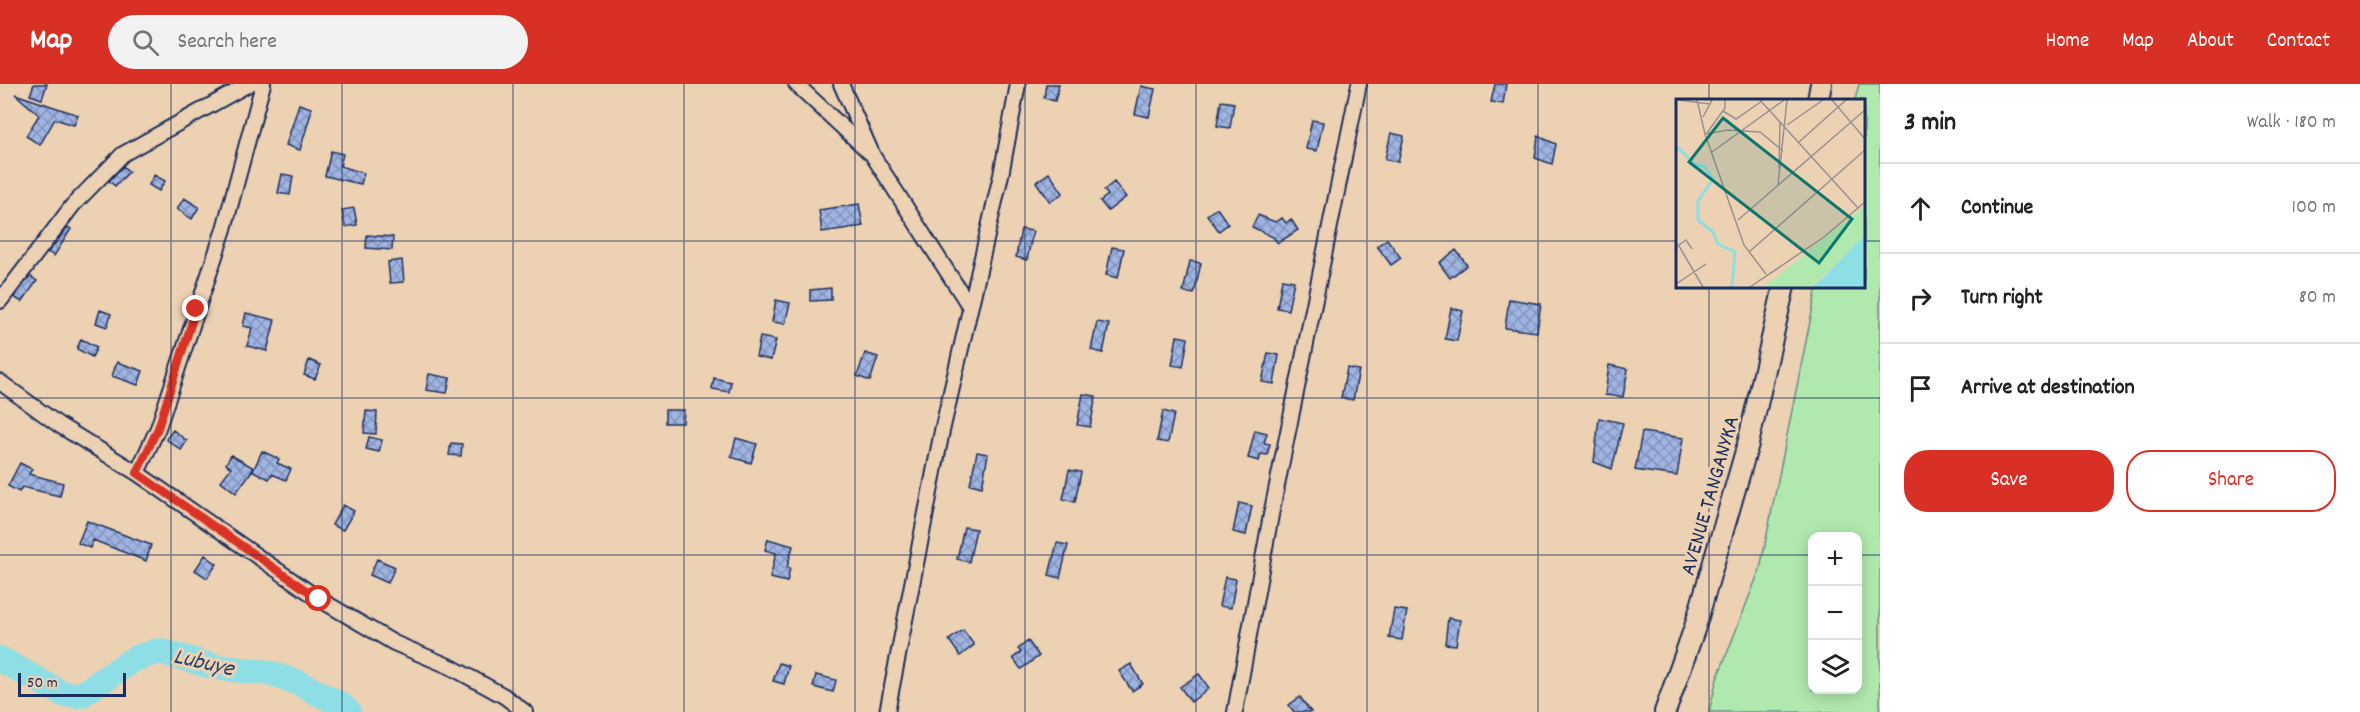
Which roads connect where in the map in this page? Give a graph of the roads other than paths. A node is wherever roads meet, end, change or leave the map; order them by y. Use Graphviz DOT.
graph roads {
  1 [pos="249,84"];
  2 [pos="263,84"];
  3 [pos="796,84"];
  4 [pos="841,84"];
  5 [pos="1018,84"];
  6 [pos="1359,84"];
  7 [pos="1821,84"];
  8 [pos="1818,99"];
  9 [pos="873,156"];
  10 [pos="1784,288"];
  11 [pos="0,301"];
  12 [pos="970,307"];
  13 [pos="0,382"];
  14 [pos="137,473"];
  15 [pos="525,712"];
  16 [pos="887,712"];
  17 [pos="1235,712"];
  18 [pos="1665,712"];
  1 -- 11 [label="street"];
  2 -- 14 [label="street"];
  3 -- 9 [label="street"];
  4 -- 9 [label="street"];
  5 -- 12 [label="street"];
  6 -- 17 [label="street"];
  7 -- 8 [label="street"];
  9 -- 12 [label="street"];
  10 -- 18 [label="street, AVENUE TANGANYKA"];
  12 -- 16 [label="street"];
  13 -- 14 [label="street"];
  14 -- 15 [label="street"];
}
